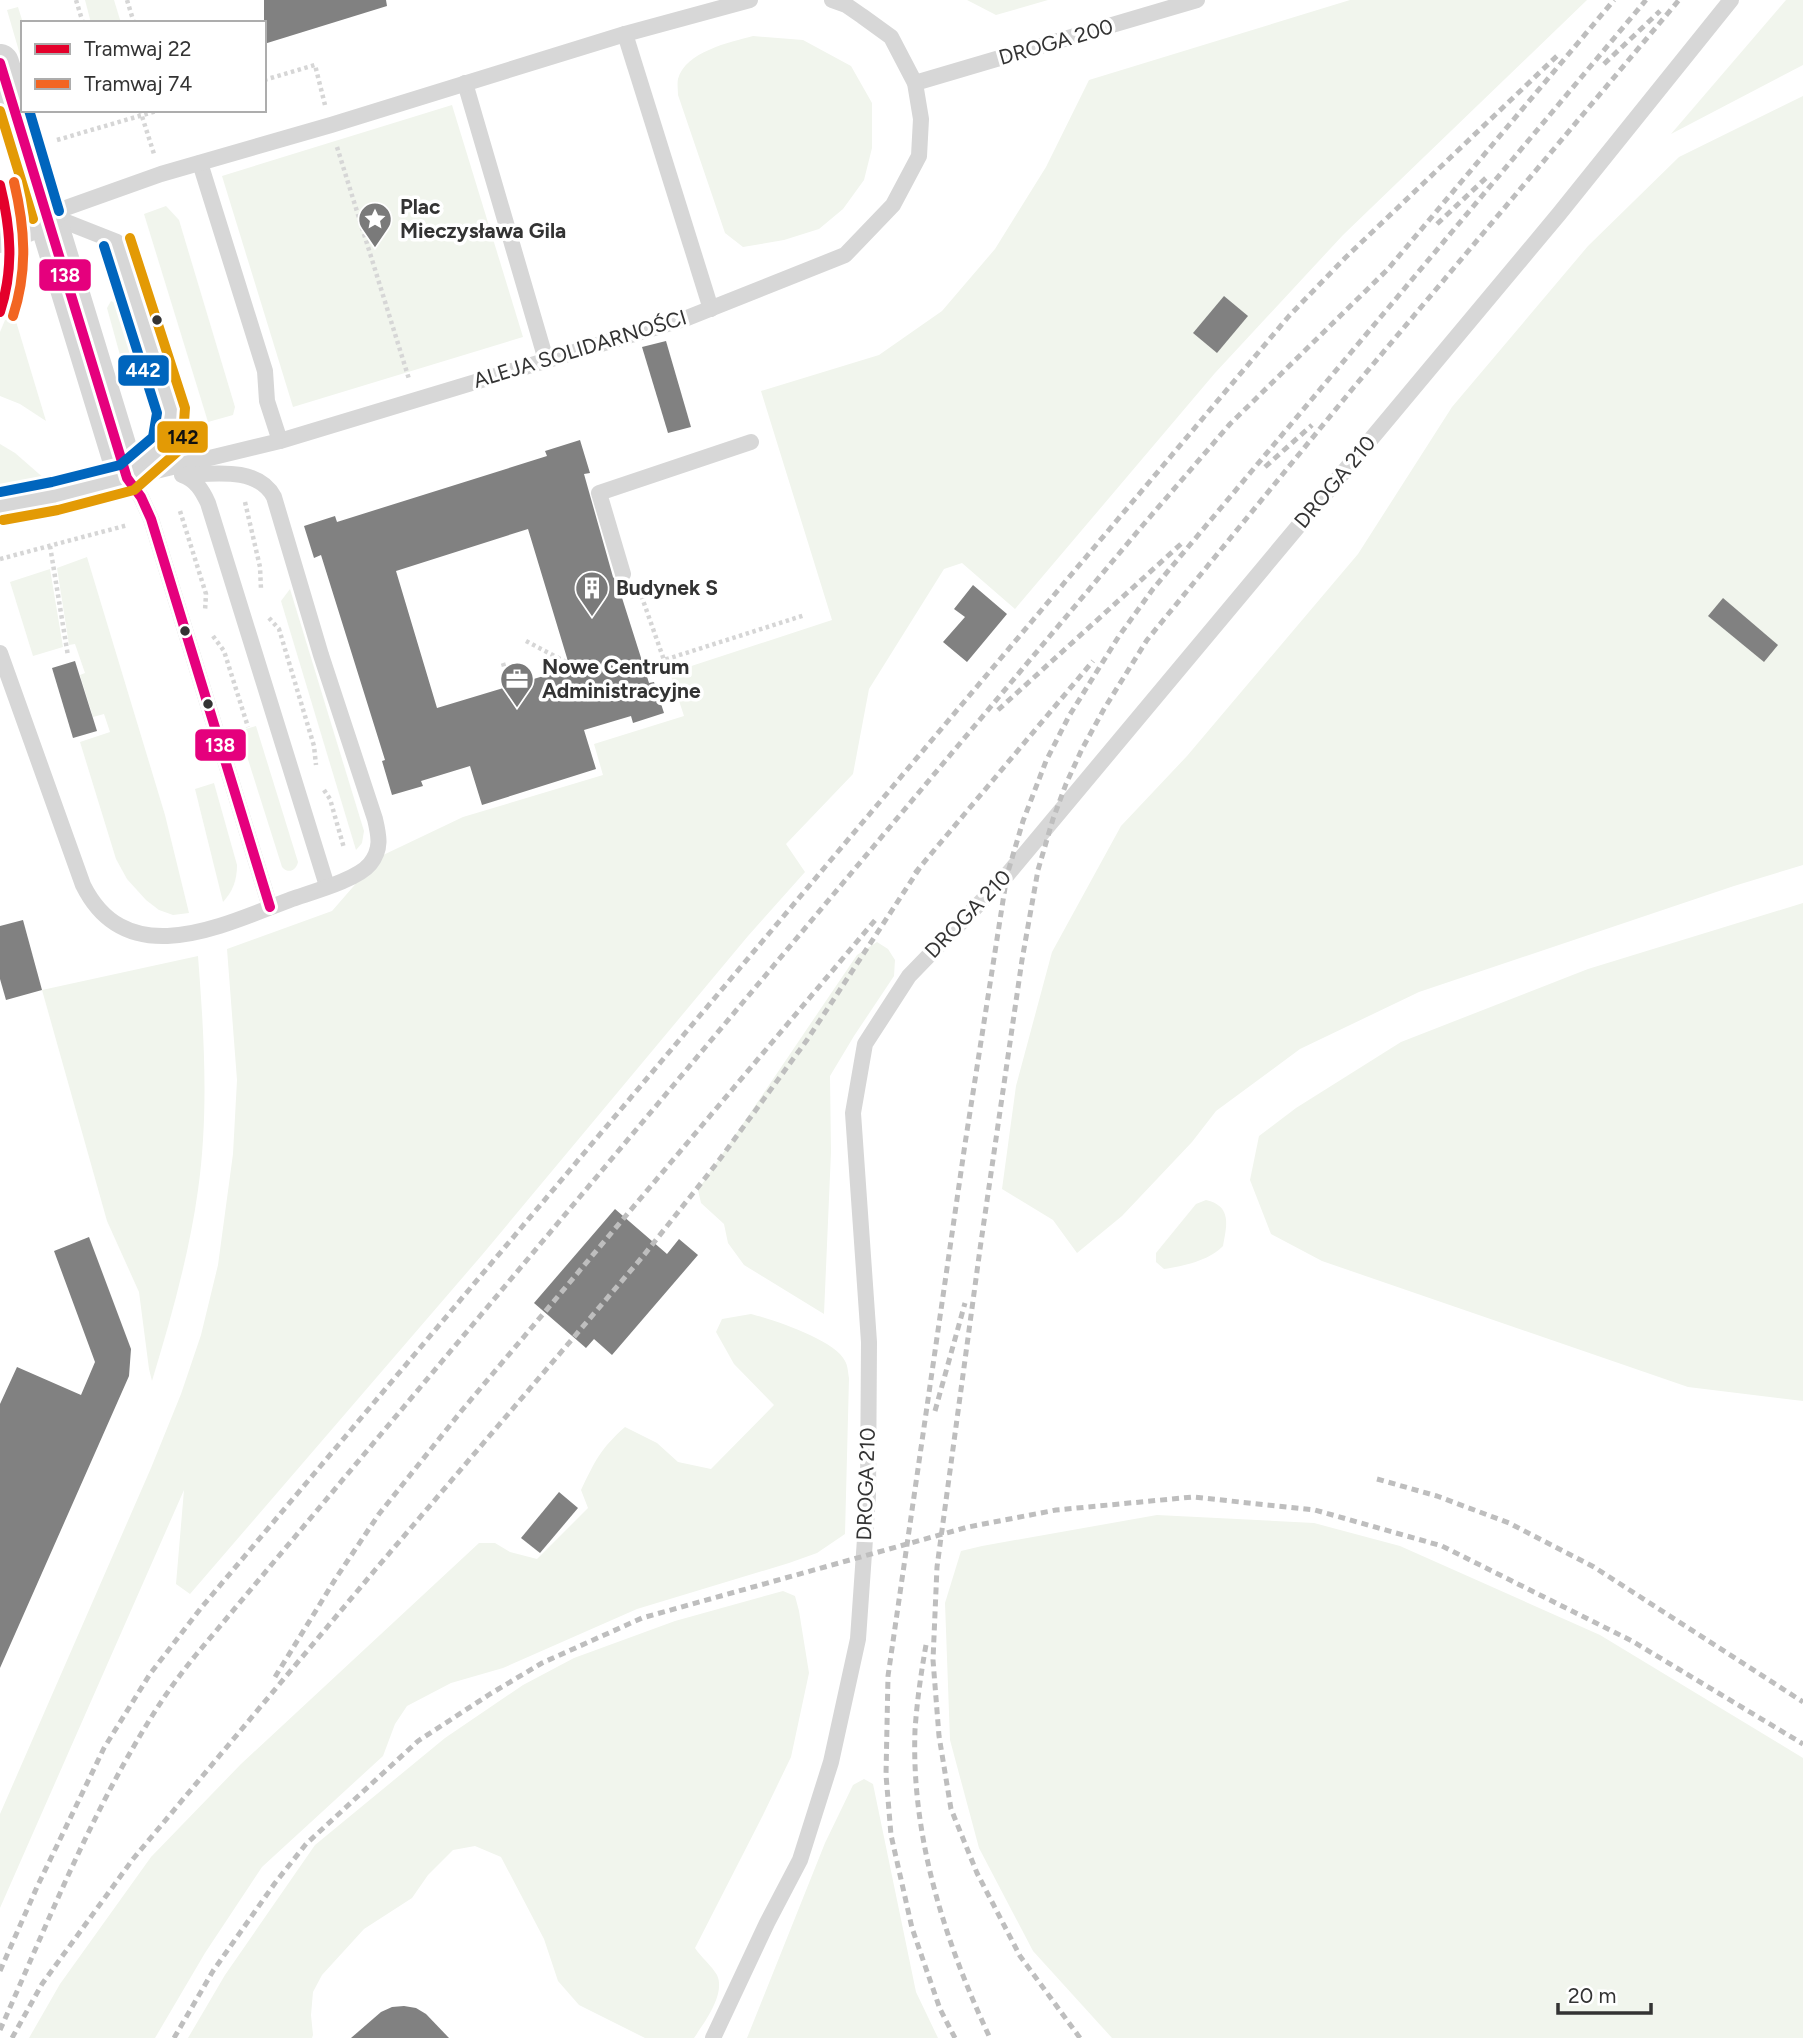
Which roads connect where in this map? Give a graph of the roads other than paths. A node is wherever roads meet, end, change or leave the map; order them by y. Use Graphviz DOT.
graph roads {
  1 [pos="750,0"];
  2 [pos="1198,0"];
  3 [pos="1731,0"];
  4 [pos="843,2"];
  5 [pos="625,34"];
  6 [pos="0,63"];
  7 [pos="464,83"];
  8 [pos="915,83"];
  9 [pos="200,163"];
  10 [pos="46,215"];
  11 [pos="0,234"];
  12 [pos="711,309"];
  13 [pos="546,360"];
  14 [pos="280,441"];
  15 [pos="751,442"];
  16 [pos="184,475"];
  17 [pos="127,478"];
  18 [pos="0,506"];
  19 [pos="623,574"];
  20 [pos="0,653"];
  21 [pos="327,886"];
  22 [pos="270,907"];
  23 [pos="713,2038"];
  1 -- 5 [label="lane"];
  2 -- 8 [label="lane, DROGA 200"];
  3 -- 23 [label="lane, DROGA 210"];
  4 -- 8 [label="lane, ALEJA SOLIDARNOŚCI"];
  5 -- 7 [label="lane"];
  5 -- 12 [label="lane"];
  6 -- 10 [label="street"];
  7 -- 9 [label="lane"];
  7 -- 13 [label="lane"];
  8 -- 12 [label="lane, ALEJA SOLIDARNOŚCI"];
  9 -- 10 [label="lane"];
  9 -- 14 [label="lane"];
  10 -- 11 [label="street"];
  10 -- 17 [label="street"];
  10 -- 17 [label="lane"];
  12 -- 13 [label="lane, ALEJA SOLIDARNOŚCI"];
  13 -- 14 [label="lane, ALEJA SOLIDARNOŚCI"];
  14 -- 17 [label="lane, ALEJA SOLIDARNOŚCI"];
  15 -- 19 [label="lane"];
  16 -- 17 [label="lane"];
  16 -- 21 [label="lane"];
  16 -- 21 [label="lane"];
  17 -- 18 [label="street, ALEJA SOLIDARNOŚCI"];
  17 -- 22 [label="lane"];
  20 -- 22 [label="lane"];
  21 -- 22 [label="lane"];
}
